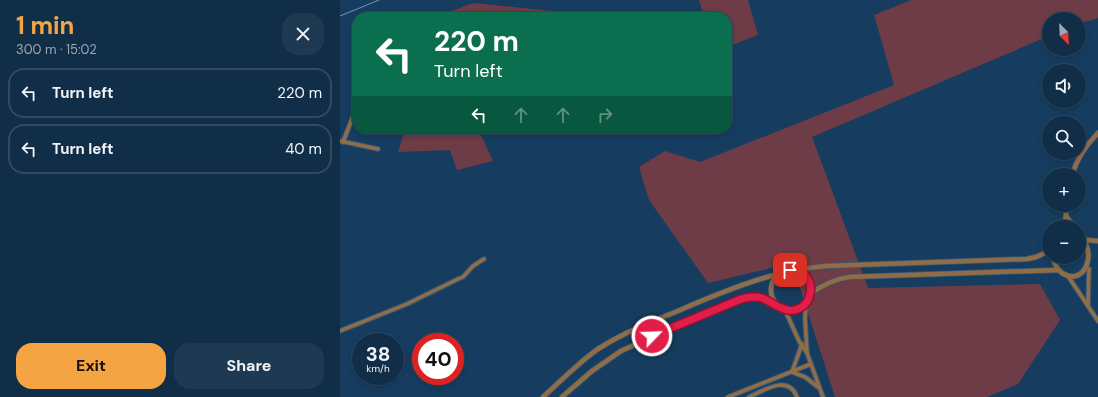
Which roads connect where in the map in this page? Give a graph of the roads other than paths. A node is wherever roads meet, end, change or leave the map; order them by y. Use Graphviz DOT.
graph roads {
  1 [pos="352,118"];
  2 [pos="1098,133"];
  3 [pos="342,141"];
  4 [pos="378,148"];
  5 [pos="1075,168"];
  6 [pos="1066,212"];
  7 [pos="1066,216"];
  8 [pos="1065,220"];
  9 [pos="1069,220"];
  10 [pos="1086,240"];
  11 [pos="1098,241"];
  12 [pos="1042,254"];
  13 [pos="484,259"];
  14 [pos="1055,264"];
  15 [pos="1089,269"];
  16 [pos="790,270"];
  17 [pos="1058,270"];
  18 [pos="778,274"];
  19 [pos="1068,276"];
  20 [pos="811,293"];
  21 [pos="776,304"];
  22 [pos="806,304"];
  23 [pos="1088,306"];
  24 [pos="785,310"];
  25 [pos="1098,321"];
  26 [pos="340,331"];
  27 [pos="802,344"];
  28 [pos="807,353"];
  29 [pos="811,364"];
  30 [pos="792,372"];
  31 [pos="820,388"];
  32 [pos="543,397"];
  33 [pos="562,397"];
  34 [pos="728,397"];
  35 [pos="749,397"];
  36 [pos="798,397"];
  37 [pos="823,397"];
  1 -- 3 [label="street"];
  2 -- 5 [label="street"];
  3 -- 4 [label="street"];
  6 -- 7 [label="street"];
  7 -- 8 [label="street"];
  7 -- 9 [label="street"];
  10 -- 11 [label="street"];
  10 -- 15 [label="street"];
  12 -- 16 [label="street"];
  13 -- 26 [label="street"];
  14 -- 17 [label="street"];
  15 -- 19 [label="street"];
  15 -- 23 [label="street"];
  16 -- 18 [label="street"];
  16 -- 20 [label="street"];
  17 -- 19 [label="street"];
  17 -- 20 [label="street"];
  18 -- 21 [label="street"];
  18 -- 32 [label="street"];
  19 -- 23 [label="street"];
  20 -- 22 [label="street"];
  21 -- 24 [label="street"];
  21 -- 33 [label="street"];
  22 -- 24 [label="street"];
  22 -- 28 [label="street"];
  23 -- 25 [label="street"];
  24 -- 27 [label="street"];
  27 -- 28 [label="street"];
  27 -- 30 [label="street"];
  28 -- 29 [label="street"];
  29 -- 30 [label="street"];
  29 -- 31 [label="street"];
  30 -- 31 [label="street"];
  30 -- 34 [label="street"];
  31 -- 37 [label="street"];
  35 -- 36 [label="street"];
}
